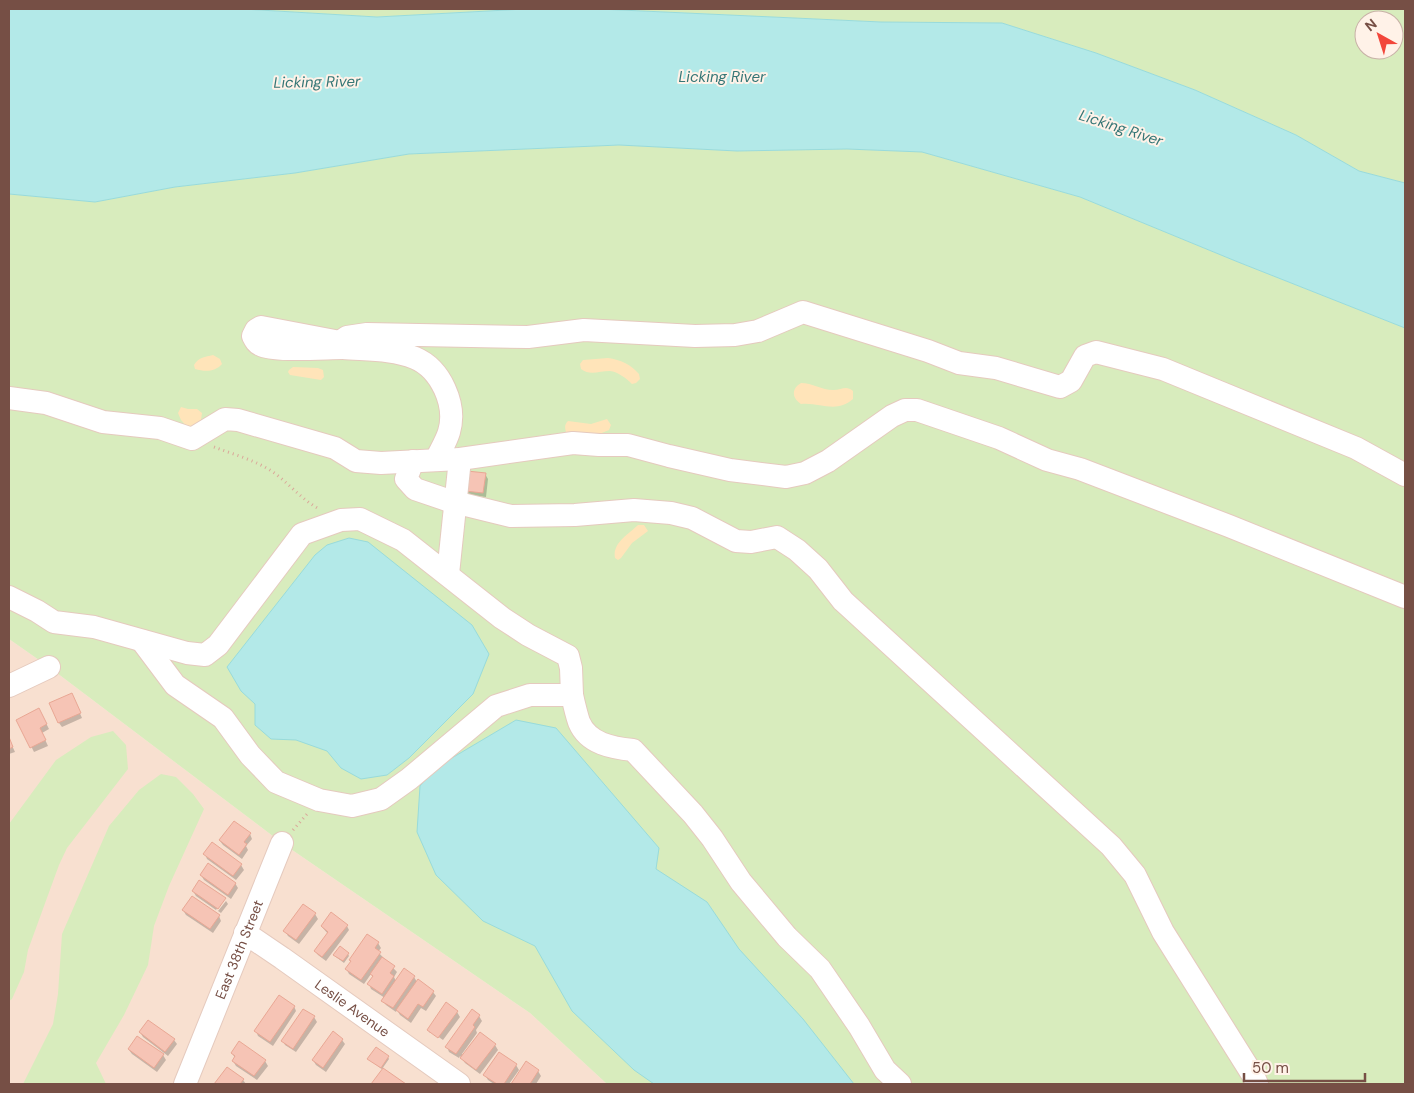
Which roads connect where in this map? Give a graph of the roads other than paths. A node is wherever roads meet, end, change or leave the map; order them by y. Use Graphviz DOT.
graph roads {
  1 [pos="9,398"];
  2 [pos="460,459"];
  3 [pos="436,460"];
  4 [pos="413,461"];
  5 [pos="1405,475"];
  6 [pos="457,502"];
  7 [pos="448,574"];
  8 [pos="9,597"];
  9 [pos="1405,597"];
  10 [pos="142,641"];
  11 [pos="49,667"];
  12 [pos="9,686"];
  13 [pos="572,695"];
  14 [pos="282,843"];
  15 [pos="245,934"];
  16 [pos="184,1084"];
  17 [pos="458,1084"];
  18 [pos="900,1084"];
  19 [pos="1257,1084"];
  1 -- 4 [label="street"];
  2 -- 3 [label="street"];
  2 -- 6 [label="street"];
  2 -- 9 [label="street"];
  3 -- 4 [label="street"];
  3 -- 5 [label="street"];
  4 -- 6 [label="street"];
  6 -- 7 [label="street"];
  6 -- 19 [label="street"];
  7 -- 10 [label="street"];
  7 -- 13 [label="street"];
  8 -- 10 [label="street"];
  10 -- 13 [label="street"];
  11 -- 12 [label="street"];
  13 -- 18 [label="street"];
  14 -- 15 [label="street, East 38th Street"];
  15 -- 16 [label="street, East 38th Street"];
  15 -- 17 [label="street, Leslie Avenue"];
}
